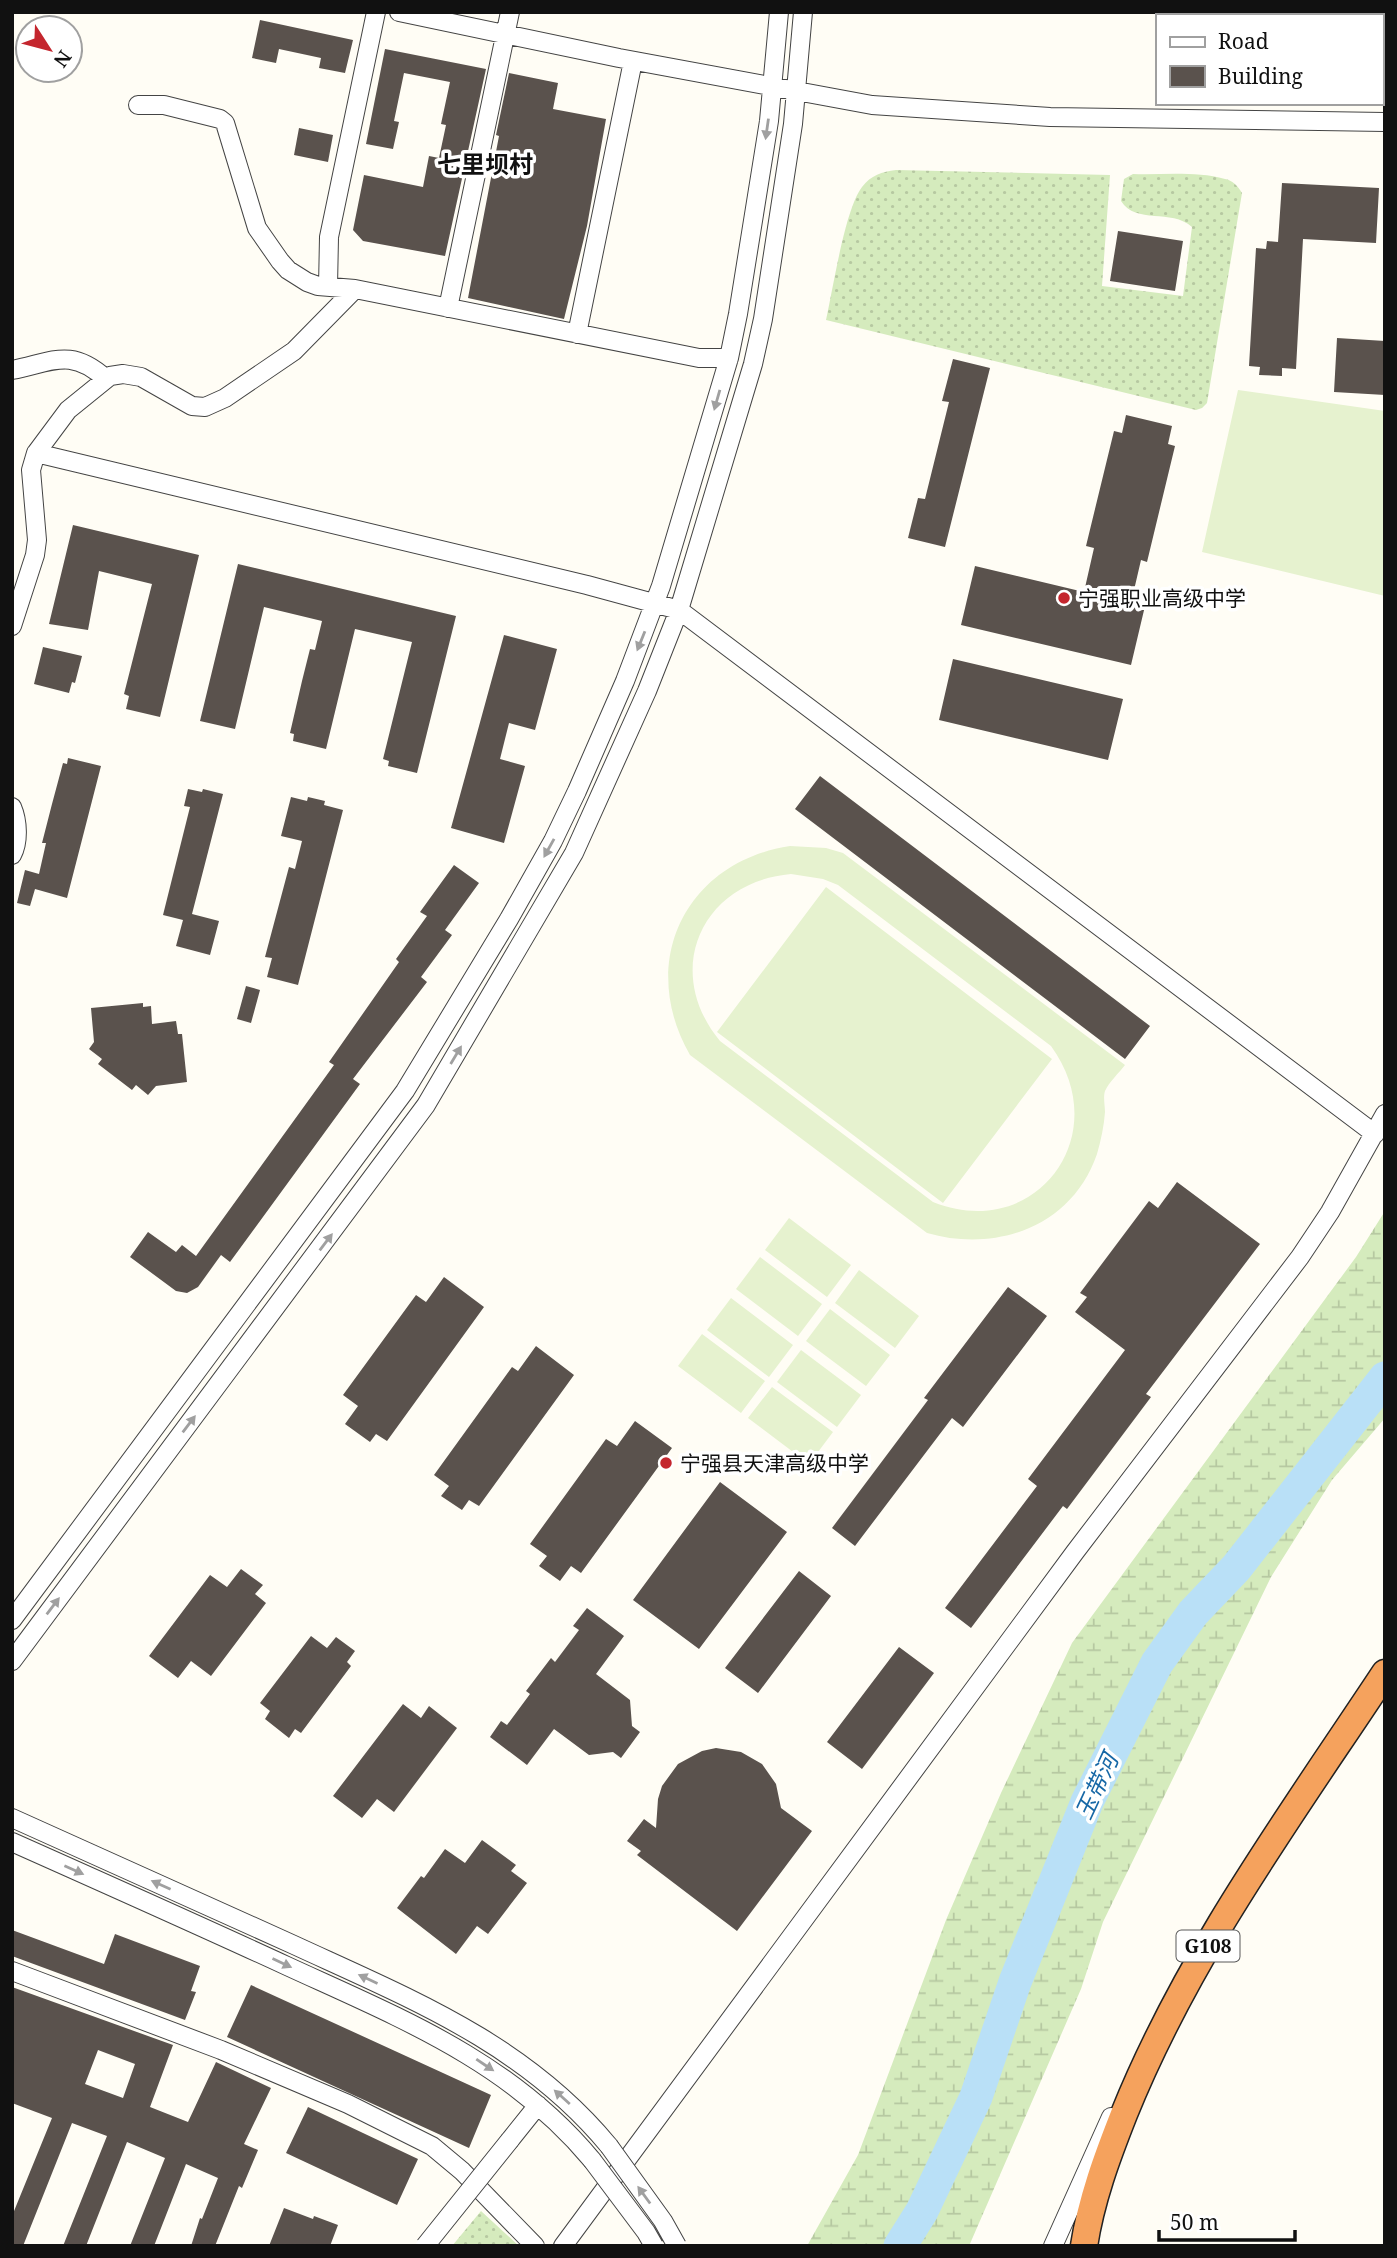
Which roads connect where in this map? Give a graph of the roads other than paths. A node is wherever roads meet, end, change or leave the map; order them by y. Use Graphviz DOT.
graph roads {
  1 [pos="376,12"];
  2 [pos="399,12"];
  3 [pos="510,12"];
  4 [pos="779,12"];
  5 [pos="803,12"];
  6 [pos="505,34"];
  7 [pos="633,61"];
  8 [pos="773,87"];
  9 [pos="797,92"];
  10 [pos="138,104"];
  11 [pos="1385,122"];
  12 [pos="328,287"];
  13 [pos="355,289"];
  14 [pos="448,308"];
  15 [pos="577,334"];
  16 [pos="729,358"];
  17 [pos="12,370"];
  18 [pos="106,379"];
  19 [pos="36,453"];
  20 [pos="655,604"];
  21 [pos="679,610"];
  22 [pos="12,626"];
  23 [pos="12,807"];
  24 [pos="12,855"];
  25 [pos="1385,1114"];
  26 [pos="1375,1134"];
  27 [pos="12,1620"];
  28 [pos="12,1661"];
  29 [pos="1385,1673"];
  30 [pos="12,1818"];
  31 [pos="12,1842"];
  32 [pos="12,1971"];
  33 [pos="1174,2004"];
  34 [pos="538,2105"];
  35 [pos="425,2246"];
  36 [pos="534,2246"];
  37 [pos="563,2246"];
  38 [pos="654,2246"];
  39 [pos="677,2246"];
  40 [pos="1053,2246"];
  41 [pos="1084,2246"];
  1 -- 12 [label="street"];
  2 -- 6 [label="street"];
  3 -- 6 [label="street"];
  4 -- 8 [label="street"];
  5 -- 9 [label="street"];
  6 -- 7 [label="street"];
  6 -- 14 [label="street"];
  7 -- 8 [label="street"];
  7 -- 15 [label="street"];
  8 -- 9 [label="street"];
  8 -- 16 [label="street, one-way"];
  9 -- 11 [label="street"];
  9 -- 21 [label="street"];
  10 -- 12 [label="street"];
  12 -- 13 [label="street"];
  13 -- 14 [label="street"];
  13 -- 18 [label="street"];
  14 -- 15 [label="street"];
  15 -- 16 [label="street"];
  16 -- 20 [label="street, one-way"];
  17 -- 18 [label="street"];
  18 -- 19 [label="street"];
  19 -- 20 [label="street"];
  19 -- 22 [label="street"];
  20 -- 21 [label="street"];
  20 -- 27 [label="street, one-way"];
  21 -- 26 [label="street"];
  28 -- 21 [label="street, one-way"];
  23 -- 24 [label="street"];
  25 -- 26 [label="street"];
  26 -- 37 [label="street"];
  29 -- 33 [label="highway, G108"];
  39 -- 30 [label="street, one-way, bridge"];
  31 -- 34 [label="street, one-way"];
  32 -- 36 [label="street"];
  33 -- 40 [label="street"];
  33 -- 41 [label="highway, G108"];
  34 -- 35 [label="street, bridge"];
  34 -- 38 [label="street, bridge"];
}
